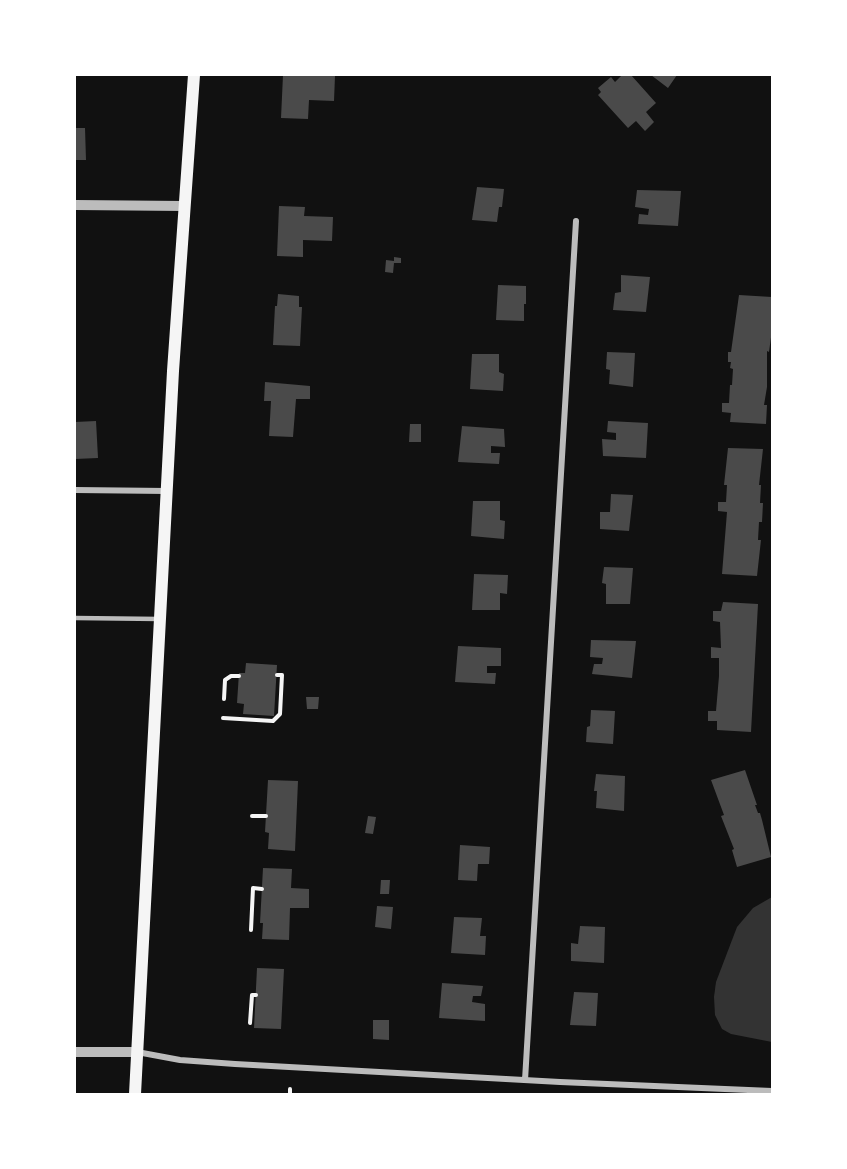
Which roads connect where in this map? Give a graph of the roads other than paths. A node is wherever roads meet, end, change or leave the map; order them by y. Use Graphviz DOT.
graph roads {
  1 [pos="194,75"];
  2 [pos="75,205"];
  3 [pos="184,206"];
  4 [pos="576,221"];
  5 [pos="75,490"];
  6 [pos="167,491"];
  7 [pos="75,618"];
  8 [pos="160,619"];
  9 [pos="75,1052"];
  10 [pos="137,1052"];
  11 [pos="525,1080"];
  12 [pos="772,1091"];
  13 [pos="135,1094"];
  1 -- 3 [label="main road"];
  2 -- 3 [label="street"];
  3 -- 6 [label="main road"];
  4 -- 11 [label="street"];
  5 -- 6 [label="street"];
  6 -- 8 [label="main road"];
  7 -- 8 [label="lane"];
  8 -- 10 [label="main road"];
  9 -- 10 [label="street"];
  10 -- 11 [label="street"];
  10 -- 13 [label="main road"];
  11 -- 12 [label="street"];
}
